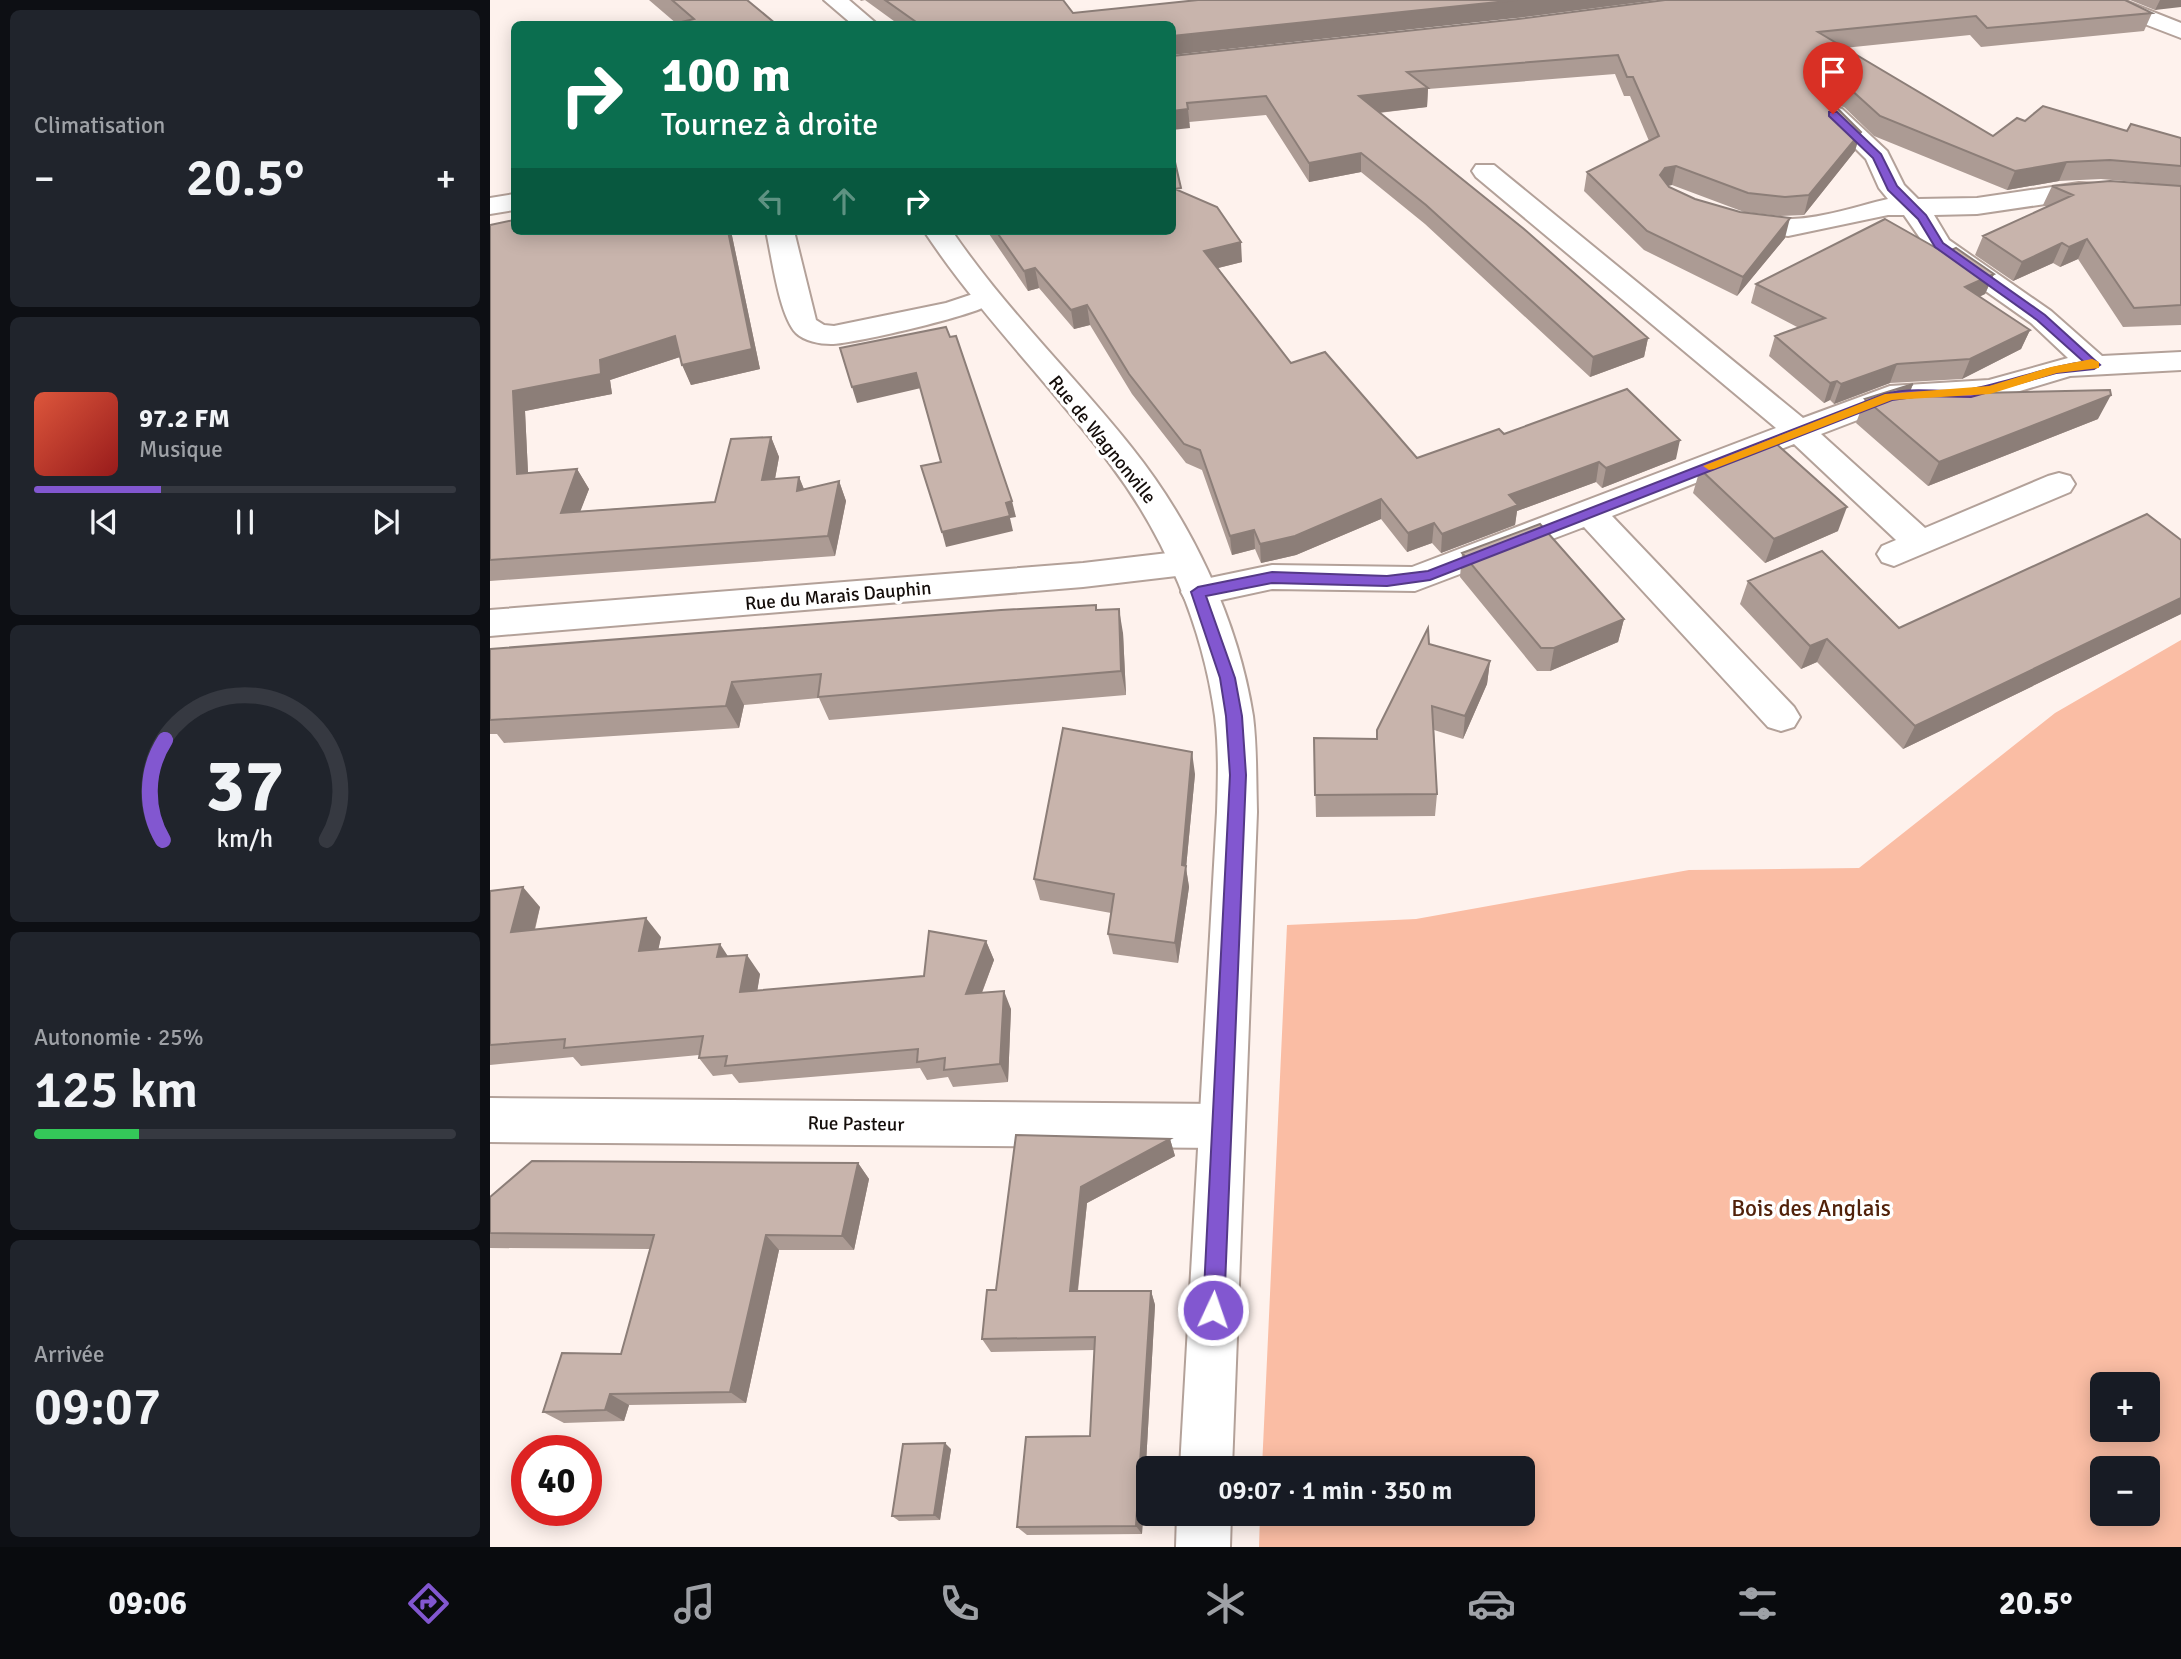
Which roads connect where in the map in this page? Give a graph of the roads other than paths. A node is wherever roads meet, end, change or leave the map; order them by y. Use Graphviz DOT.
graph roads {
  1 [pos="819,0"];
  2 [pos="835,0"];
  3 [pos="2103,0"];
  4 [pos="838,21"];
  5 [pos="862,21"];
  6 [pos="2181,31"];
  7 [pos="1833,114"];
  8 [pos="1485,171"];
  9 [pos="2181,196"];
  10 [pos="511,202"];
  11 [pos="490,206"];
  12 [pos="1912,207"];
  13 [pos="1708,214"];
  14 [pos="781,235"];
  15 [pos="941,235"];
  16 [pos="985,299"];
  17 [pos="2181,361"];
  18 [pos="2094,365"];
  19 [pos="1799,431"];
  20 [pos="2059,484"];
  21 [pos="1590,513"];
  22 [pos="1192,578"];
  23 [pos="490,623"];
  24 [pos="1781,717"];
  25 [pos="490,1119"];
  26 [pos="1222,1126"];
  27 [pos="1207,1456"];
  28 [pos="1204,1526"];
  29 [pos="1203,1547"];
  1 -- 4 [label="street"];
  2 -- 5 [label="street"];
  3 -- 6 [label="street"];
  7 -- 12 [label="street"];
  8 -- 19 [label="street"];
  9 -- 12 [label="street"];
  10 -- 11 [label="street"];
  12 -- 13 [label="street"];
  12 -- 18 [label="street"];
  14 -- 16 [label="street"];
  15 -- 16 [label="street, Rue de Wagnonville"];
  16 -- 22 [label="street, Rue de Wagnonville"];
  17 -- 18 [label="street, Rue du Marais Dauphin"];
  18 -- 19 [label="street, Rue du Marais Dauphin"];
  19 -- 20 [label="street"];
  19 -- 21 [label="street, Rue du Marais Dauphin"];
  21 -- 22 [label="street, Rue du Marais Dauphin"];
  21 -- 24 [label="street"];
  22 -- 23 [label="street, Rue du Marais Dauphin"];
  22 -- 26 [label="street, Rue de Wagnonville"];
  25 -- 26 [label="street, Rue Pasteur"];
  26 -- 27 [label="street, Rue de Wagnonville"];
  28 -- 29 [label="street"];
}
